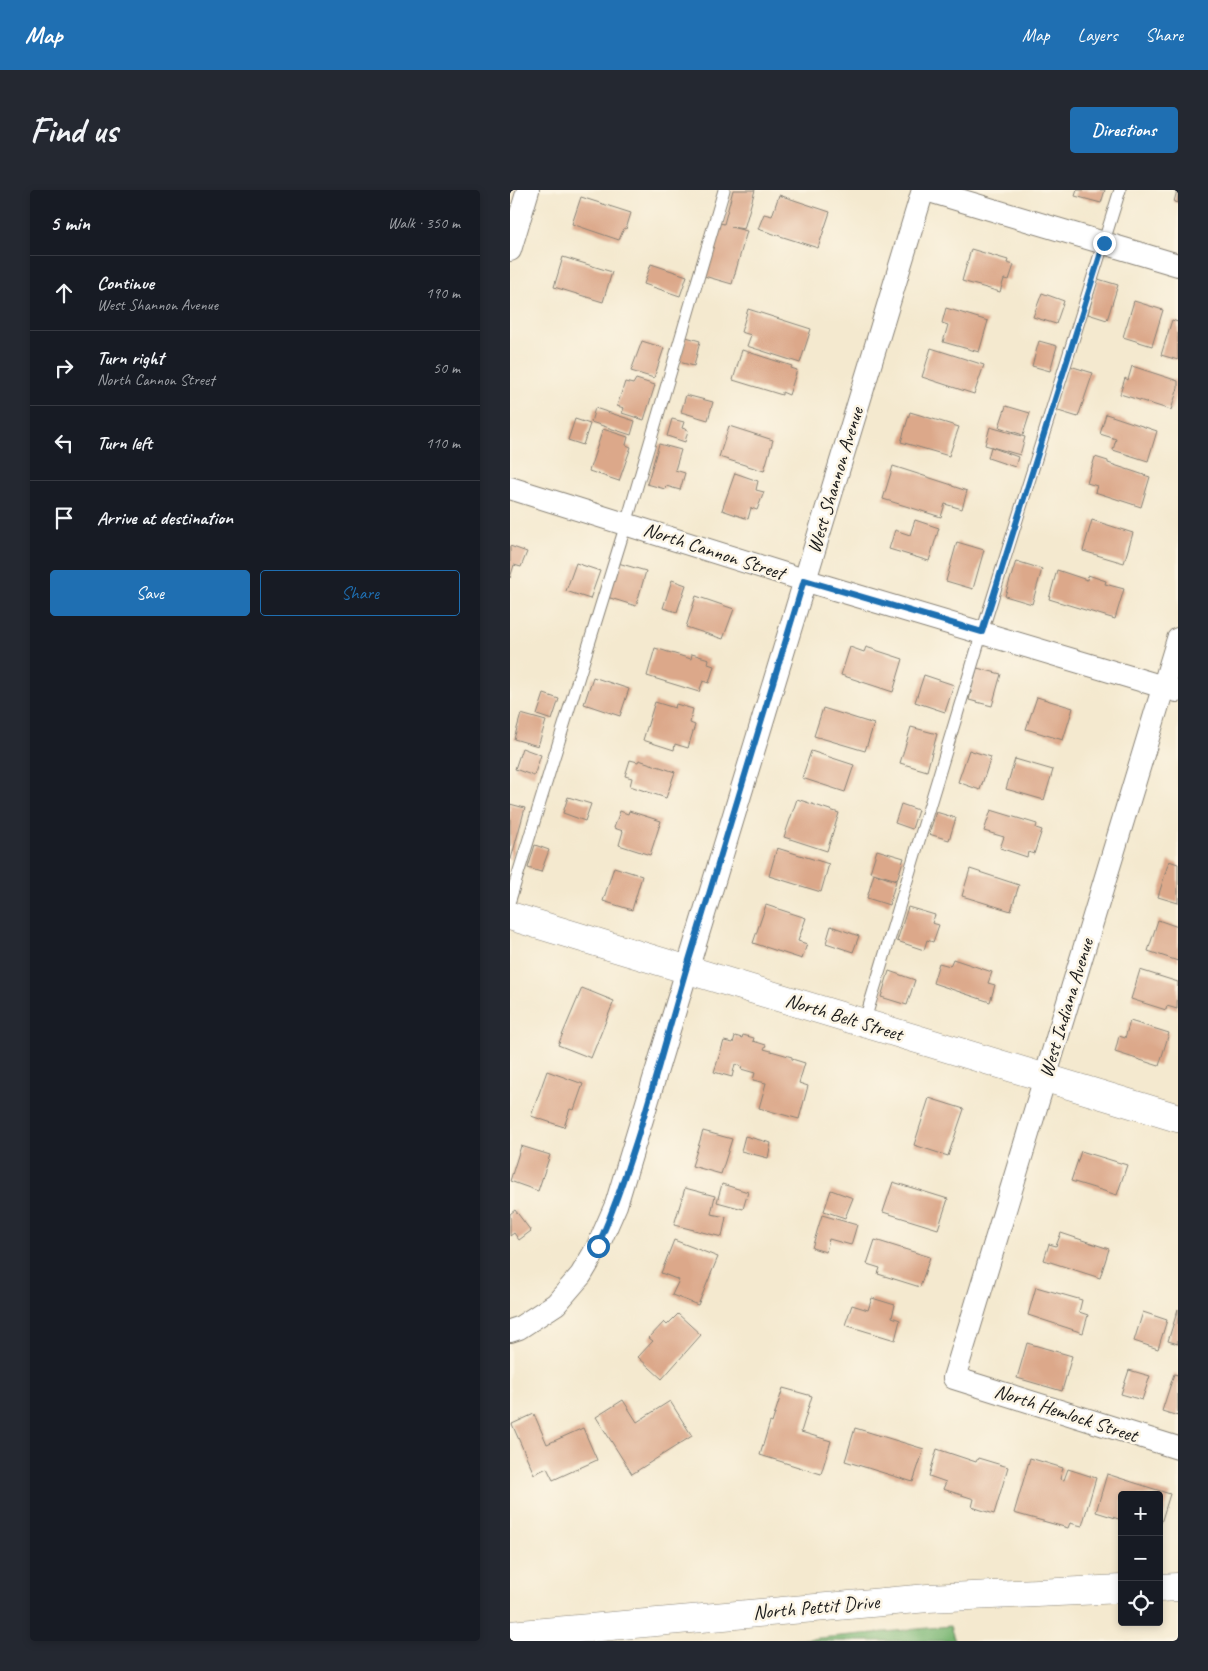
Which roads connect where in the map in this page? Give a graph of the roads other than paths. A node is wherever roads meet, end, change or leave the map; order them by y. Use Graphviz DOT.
graph roads {
  1 [pos="528,190"];
  2 [pos="724,190"];
  3 [pos="925,190"];
  4 [pos="1120,190"];
  5 [pos="1104,243"];
  6 [pos="510,250"];
  7 [pos="1178,265"];
  8 [pos="510,488"];
  9 [pos="626,524"];
  10 [pos="804,580"];
  11 [pos="982,632"];
  12 [pos="1178,639"];
  13 [pos="1171,689"];
  14 [pos="510,900"];
  15 [pos="510,916"];
  16 [pos="686,969"];
  17 [pos="864,1023"];
  18 [pos="1045,1079"];
  19 [pos="1178,1118"];
  20 [pos="510,1331"];
  21 [pos="954,1378"];
  22 [pos="1178,1448"];
  23 [pos="1178,1587"];
  24 [pos="1163,1588"];
  25 [pos="1118,1589"];
  26 [pos="510,1635"];
  1 -- 6 [label="street"];
  2 -- 9 [label="lane"];
  3 -- 5 [label="street"];
  3 -- 10 [label="street, West Shannon Avenue"];
  4 -- 5 [label="lane"];
  5 -- 7 [label="street"];
  5 -- 11 [label="lane"];
  8 -- 9 [label="street, North Cannon Street"];
  9 -- 10 [label="street, North Cannon Street"];
  9 -- 14 [label="lane"];
  10 -- 11 [label="street, North Cannon Street"];
  10 -- 16 [label="street, West Shannon Avenue"];
  11 -- 13 [label="street, North Cannon Street"];
  11 -- 17 [label="lane"];
  12 -- 13 [label="street, West Indiana Avenue"];
  13 -- 18 [label="street, West Indiana Avenue"];
  15 -- 16 [label="street, North Belt Street"];
  16 -- 17 [label="street, North Belt Street"];
  16 -- 20 [label="street, West Shannon Avenue"];
  17 -- 18 [label="street, North Belt Street"];
  18 -- 19 [label="street, North Belt Street"];
  18 -- 21 [label="street, West Indiana Avenue"];
  21 -- 22 [label="street, North Hemlock Street"];
  23 -- 24 [label="street"];
  25 -- 26 [label="street, North Pettit Drive"];
}
